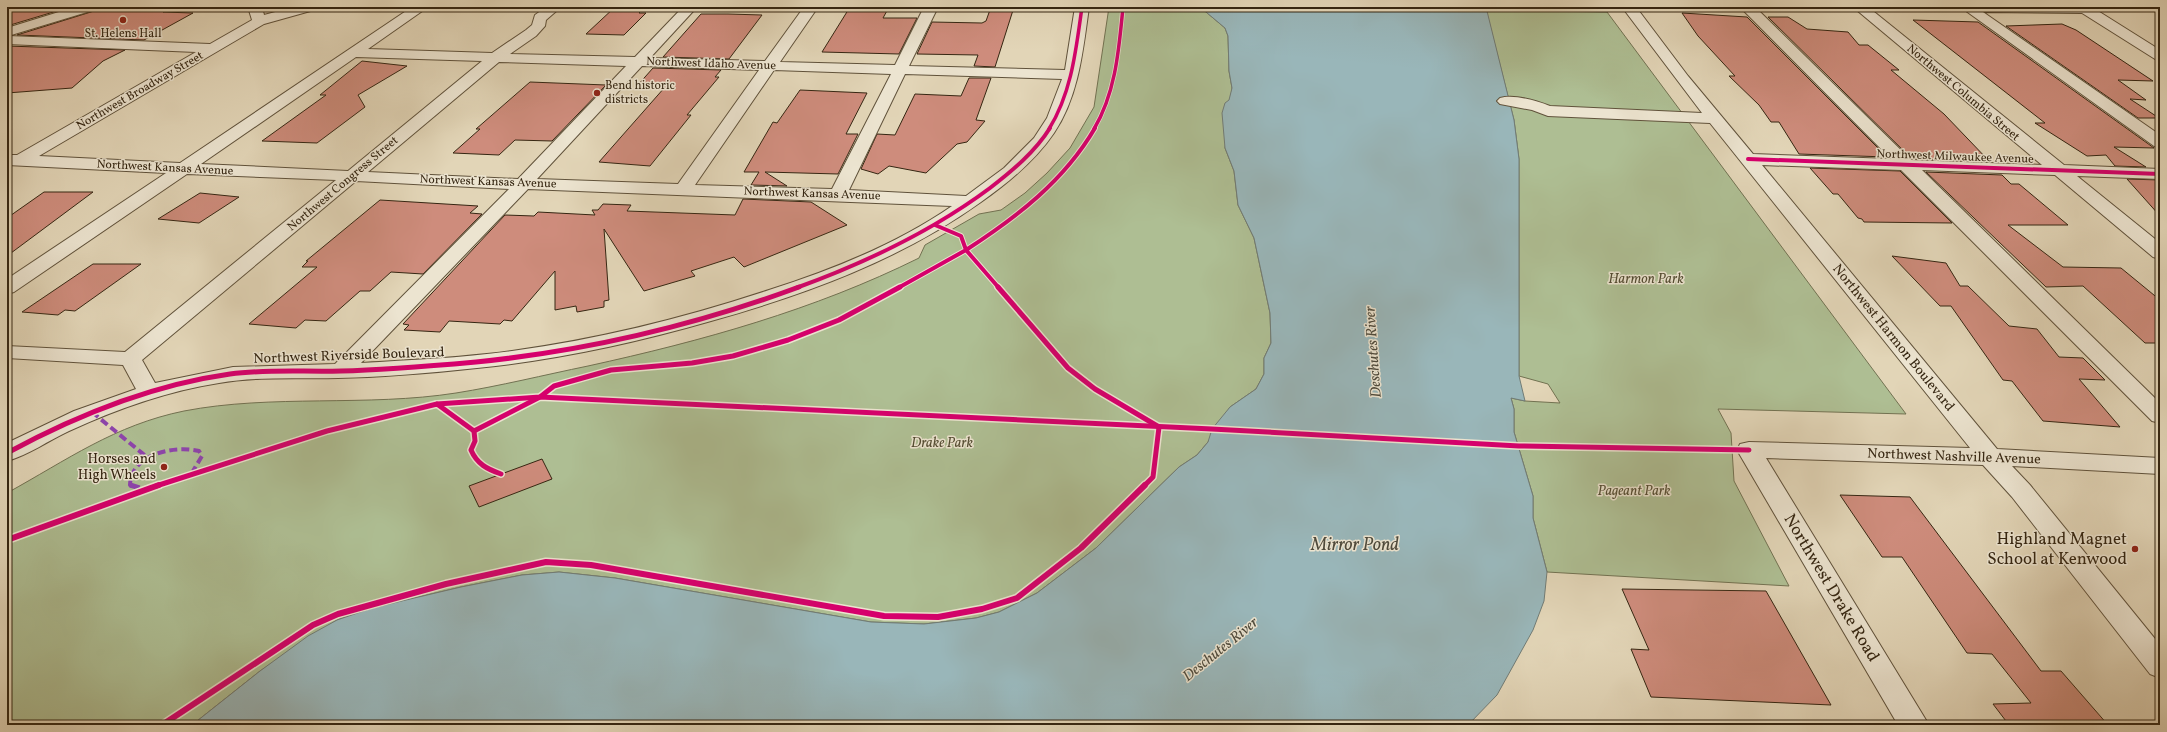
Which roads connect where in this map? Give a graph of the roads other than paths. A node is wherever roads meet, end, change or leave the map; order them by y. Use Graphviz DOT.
graph roads {
  1 [pos="88,7"];
  2 [pos="309,7"];
  3 [pos="421,7"];
  4 [pos="554,7"];
  5 [pos="690,7"];
  6 [pos="811,7"];
  7 [pos="931,7"];
  8 [pos="1082,7"];
  9 [pos="1628,7"];
  10 [pos="1747,7"];
  11 [pos="1860,7"];
  12 [pos="1920,7"];
  13 [pos="1969,8"];
  14 [pos="2089,8"];
  15 [pos="257,14"];
  16 [pos="7,32"];
  17 [pos="7,40"];
  18 [pos="215,48"];
  19 [pos="352,53"];
  20 [pos="2160,56"];
  21 [pos="496,57"];
  22 [pos="638,61"];
  23 [pos="769,66"];
  24 [pos="900,69"];
  25 [pos="1070,75"];
  26 [pos="1505,101"];
  27 [pos="1714,118"];
  28 [pos="2160,143"];
  29 [pos="1748,159"];
  30 [pos="11,163"];
  31 [pos="1906,165"];
  32 [pos="185,169"];
  33 [pos="2058,170"];
  34 [pos="2160,174"];
  35 [pos="352,177"];
  36 [pos="523,184"];
  37 [pos="683,189"];
  38 [pos="838,195"];
  39 [pos="970,202"];
  40 [pos="2160,254"];
  41 [pos="7,288"];
  42 [pos="7,352"];
  43 [pos="130,360"];
  44 [pos="342,370"];
  45 [pos="149,392"];
  46 [pos="2160,416"];
  47 [pos="1749,450"];
  48 [pos="7,453"];
  49 [pos="1990,457"];
  50 [pos="2160,466"];
  51 [pos="2160,666"];
  52 [pos="1914,725"];
  1 -- 16 [label="street"];
  2 -- 15 [label="street, Northwest Broadway Street"];
  3 -- 19 [label="street"];
  4 -- 21 [label="street, Northwest Congress Street"];
  5 -- 22 [label="street"];
  6 -- 23 [label="street"];
  7 -- 24 [label="street"];
  8 -- 25 [label="street, Northwest Riverside Boulevard"];
  9 -- 27 [label="street, Northwest Harmon Boulevard"];
  10 -- 31 [label="street"];
  11 -- 33 [label="street, Northwest Columbia Street"];
  12 -- 13 [label="street"];
  13 -- 14 [label="street"];
  13 -- 28 [label="street"];
  14 -- 20 [label="street"];
  15 -- 18 [label="street, Northwest Broadway Street"];
  17 -- 18 [label="street"];
  18 -- 30 [label="street, Northwest Broadway Street"];
  19 -- 21 [label="street, Northwest Idaho Avenue"];
  19 -- 32 [label="street"];
  21 -- 22 [label="street, Northwest Idaho Avenue"];
  21 -- 35 [label="street, Northwest Congress Street"];
  22 -- 23 [label="street, Northwest Idaho Avenue"];
  22 -- 36 [label="street"];
  23 -- 24 [label="street, Northwest Idaho Avenue"];
  23 -- 37 [label="street"];
  24 -- 25 [label="street, Northwest Idaho Avenue"];
  24 -- 38 [label="street"];
  25 -- 39 [label="street, Northwest Riverside Boulevard"];
  26 -- 27 [label="street"];
  27 -- 29 [label="street, Northwest Harmon Boulevard"];
  29 -- 31 [label="street, Northwest Milwaukee Avenue"];
  29 -- 49 [label="street, Northwest Harmon Boulevard"];
  30 -- 32 [label="street, Northwest Kansas Avenue"];
  31 -- 33 [label="street, Northwest Milwaukee Avenue"];
  31 -- 46 [label="street"];
  32 -- 35 [label="street, Northwest Kansas Avenue"];
  32 -- 41 [label="street"];
  33 -- 34 [label="street, Northwest Milwaukee Avenue"];
  33 -- 40 [label="street, Northwest Columbia Street"];
  35 -- 36 [label="street, Northwest Kansas Avenue"];
  35 -- 43 [label="street, Northwest Congress Street"];
  36 -- 37 [label="street, Northwest Kansas Avenue"];
  36 -- 44 [label="street"];
  37 -- 38 [label="street, Northwest Kansas Avenue"];
  38 -- 39 [label="street, Northwest Kansas Avenue"];
  39 -- 44 [label="street, Northwest Riverside Boulevard"];
  42 -- 43 [label="street"];
  43 -- 45 [label="street"];
  44 -- 45 [label="street, Northwest Riverside Boulevard"];
  45 -- 48 [label="street, Northwest Riverside Boulevard"];
  47 -- 49 [label="street, Northwest Nashville Avenue"];
  47 -- 52 [label="street, Northwest Drake Road"];
  49 -- 50 [label="street, Northwest Nashville Avenue"];
  49 -- 51 [label="street, Northwest Harmon Boulevard"];
}
